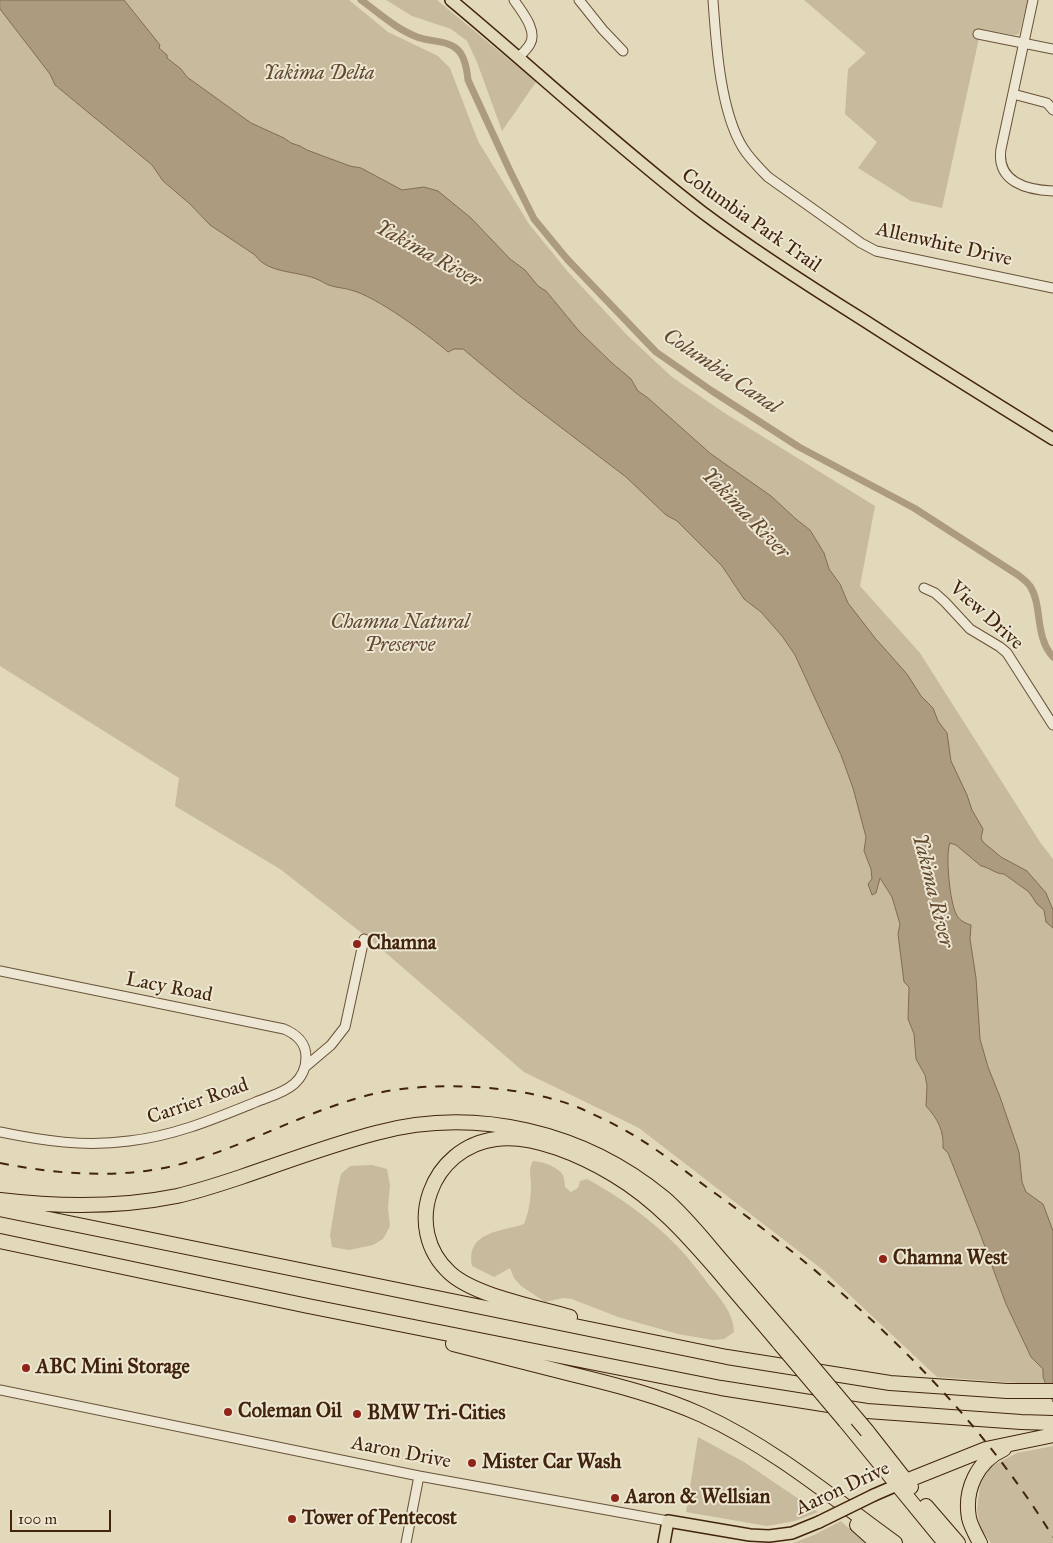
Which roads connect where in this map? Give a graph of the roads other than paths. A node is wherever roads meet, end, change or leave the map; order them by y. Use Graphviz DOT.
graph roads {
  1 [pos="451,0"];
  2 [pos="514,0"];
  3 [pos="579,0"];
  4 [pos="713,0"];
  5 [pos="1033,0"];
  6 [pos="978,34"];
  7 [pos="1024,43"];
  8 [pos="1053,49"];
  9 [pos="623,51"];
  10 [pos="519,57"];
  11 [pos="1013,94"];
  12 [pos="1053,110"];
  13 [pos="1053,191"];
  14 [pos="1053,288"];
  15 [pos="1053,440"];
  16 [pos="924,588"];
  17 [pos="1053,726"];
  18 [pos="364,939"];
  19 [pos="0,972"];
  20 [pos="305,1067"];
  21 [pos="0,1132"];
  22 [pos="0,1200"];
  23 [pos="0,1209"];
  24 [pos="0,1241"];
  25 [pos="308,1306"];
  26 [pos="640,1339"];
  27 [pos="785,1342"];
  28 [pos="0,1390"];
  29 [pos="1053,1391"];
  30 [pos="1053,1423"];
  31 [pos="1053,1435"];
  32 [pos="1020,1442"];
  33 [pos="419,1476"];
  34 [pos="805,1478"];
  35 [pos="901,1483"];
  36 [pos="668,1521"];
  37 [pos="406,1543"];
  38 [pos="664,1543"];
  39 [pos="877,1543"];
  40 [pos="895,1543"];
  41 [pos="945,1543"];
  42 [pos="958,1543"];
  43 [pos="980,1543"];
  1 -- 10 [label="main road, Columbia Park Trail"];
  2 -- 10 [label="street"];
  3 -- 9 [label="street"];
  4 -- 14 [label="street, Allenwhite Drive"];
  5 -- 7 [label="street"];
  6 -- 7 [label="street"];
  7 -- 8 [label="street"];
  7 -- 11 [label="street"];
  10 -- 15 [label="main road, Columbia Park Trail"];
  11 -- 12 [label="street"];
  11 -- 13 [label="street"];
  16 -- 17 [label="street, View Drive"];
  18 -- 20 [label="street, Carrier Road"];
  19 -- 20 [label="street, Lacy Road"];
  20 -- 21 [label="street, Carrier Road"];
  22 -- 27 [label="highway"];
  23 -- 26 [label="highway"];
  24 -- 25 [label="highway"];
  25 -- 30 [label="highway"];
  25 -- 34 [label="highway"];
  26 -- 27 [label="highway"];
  26 -- 29 [label="highway"];
  27 -- 35 [label="highway, bridge"];
  28 -- 33 [label="street, Aaron Drive"];
  31 -- 32 [label="highway"];
  32 -- 35 [label="highway"];
  32 -- 43 [label="highway"];
  33 -- 36 [label="street, Aaron Drive"];
  33 -- 37 [label="street"];
  34 -- 39 [label="highway"];
  34 -- 40 [label="highway"];
  35 -- 36 [label="main road, Aaron Drive, bridge"];
  35 -- 41 [label="highway"];
  35 -- 42 [label="highway"];
  36 -- 38 [label="main road"];
}
